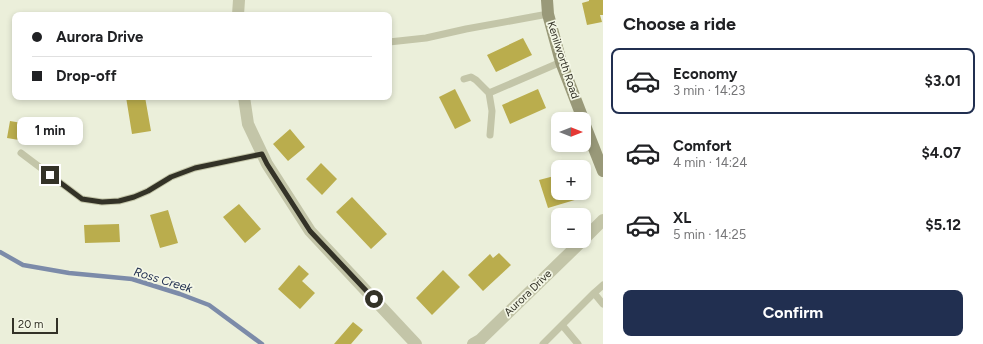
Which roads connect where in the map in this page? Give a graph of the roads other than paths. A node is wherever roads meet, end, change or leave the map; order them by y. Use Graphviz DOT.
graph roads {
  1 [pos="239,0"];
  2 [pos="547,0"];
  3 [pos="238,12"];
  4 [pos="548,14"];
  5 [pos="392,42"];
  6 [pos="561,62"];
  7 [pos="464,79"];
  8 [pos="488,93"];
  9 [pos="244,100"];
  10 [pos="580,112"];
  11 [pos="490,135"];
  12 [pos="591,141"];
  13 [pos="21,152"];
  14 [pos="262,154"];
  15 [pos="603,171"];
  16 [pos="603,220"];
  17 [pos="591,232"];
  18 [pos="575,248"];
  19 [pos="603,285"];
  20 [pos="594,293"];
  21 [pos="603,304"];
  22 [pos="562,325"];
  23 [pos="416,344"];
  24 [pos="473,344"];
  25 [pos="543,344"];
  26 [pos="578,344"];
  1 -- 3 [label="street"];
  2 -- 4 [label="street, Kenilworth Road"];
  4 -- 5 [label="lane"];
  4 -- 6 [label="street, Kenilworth Road"];
  6 -- 8 [label="lane"];
  6 -- 10 [label="street, Kenilworth Road"];
  7 -- 8 [label="lane"];
  8 -- 11 [label="lane"];
  9 -- 14 [label="street"];
  12 -- 15 [label="street"];
  13 -- 14 [label="lane"];
  14 -- 23 [label="street"];
  16 -- 17 [label="street"];
  18 -- 24 [label="street, Aurora Drive"];
  19 -- 20 [label="lane"];
  20 -- 21 [label="lane"];
  20 -- 22 [label="lane"];
  22 -- 25 [label="lane"];
  22 -- 26 [label="lane"];
}
